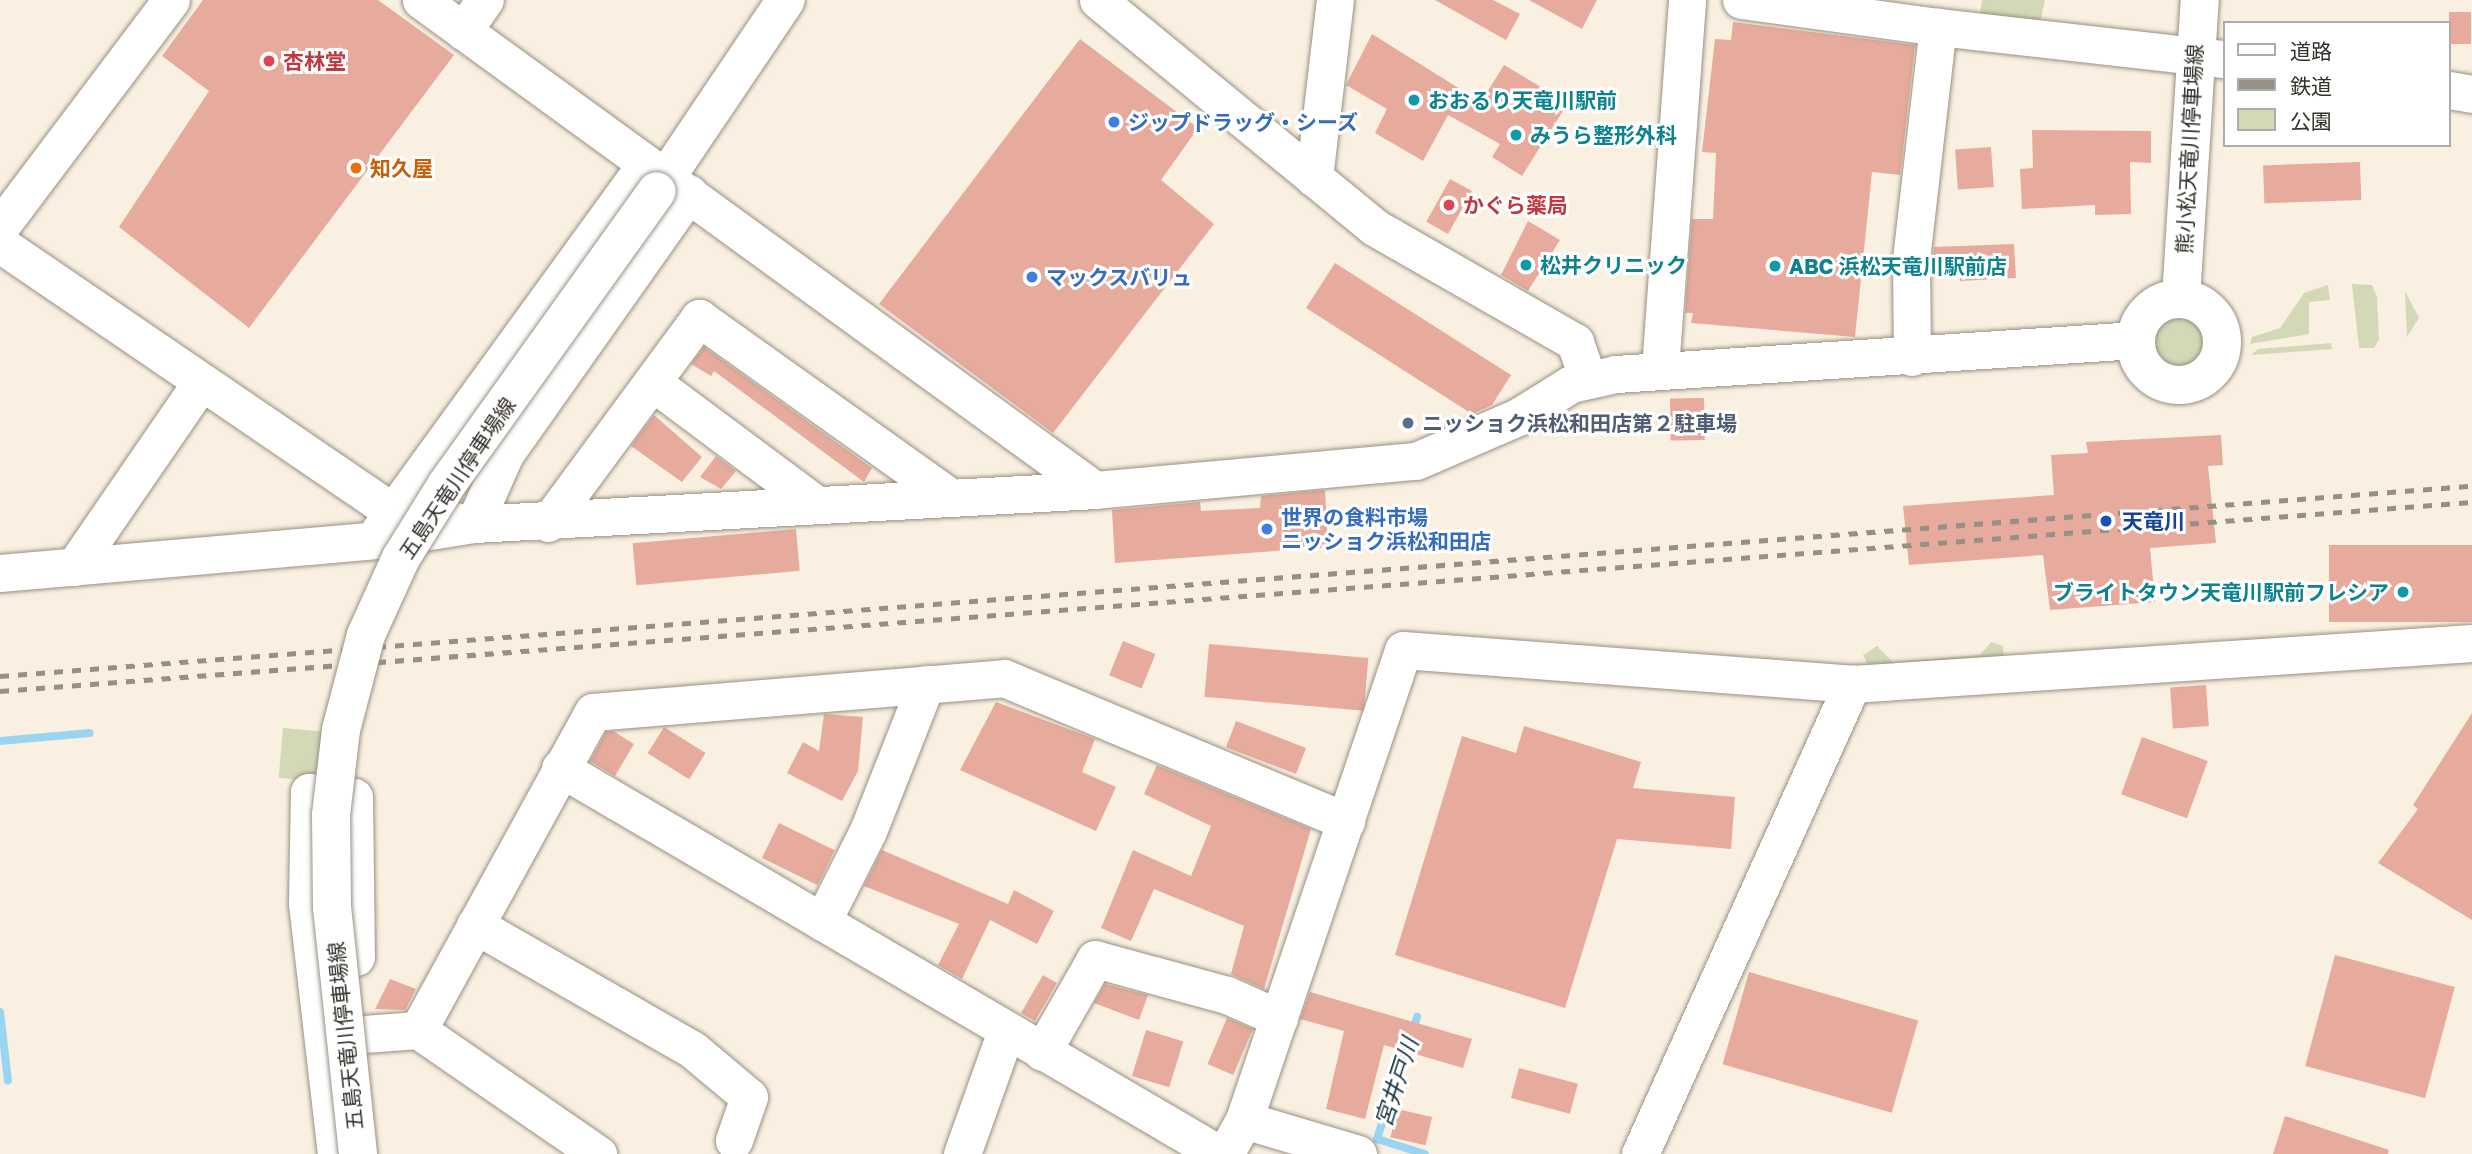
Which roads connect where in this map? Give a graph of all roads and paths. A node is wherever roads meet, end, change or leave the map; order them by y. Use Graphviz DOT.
graph roads {
  1 [pos="171,0"];
  2 [pos="421,0"];
  3 [pos="485,0"];
  4 [pos="786,0"];
  5 [pos="1098,0"];
  6 [pos="1335,0"];
  7 [pos="1687,0"];
  8 [pos="1741,0"];
  9 [pos="2200,0"];
  10 [pos="1938,27"];
  11 [pos="463,31"];
  12 [pos="2209,56"];
  13 [pos="2451,90"];
  14 [pos="2472,93"];
  15 [pos="1314,178"];
  16 [pos="664,182"];
  17 [pos="0,227"];
  18 [pos="0,244"];
  19 [pos="2181,298"];
  20 [pos="2136,340"];
  21 [pos="1912,357"];
  22 [pos="1660,369"];
  23 [pos="1588,379"];
  24 [pos="201,382"];
  25 [pos="652,382"];
  26 [pos="1095,490"];
  27 [pos="950,497"];
  28 [pos="817,505"];
  29 [pos="548,523"];
  30 [pos="474,524"];
  31 [pos="382,526"];
  32 [pos="74,567"];
  33 [pos="0,573"];
  34 [pos="2472,643"];
  35 [pos="926,684"];
  36 [pos="1852,684"];
  37 [pos="560,768"];
  38 [pos="1346,821"];
  39 [pos="822,922"];
  40 [pos="475,925"];
  41 [pos="1279,1018"];
  42 [pos="418,1030"];
  43 [pos="1006,1031"];
  44 [pos="364,1034"];
  45 [pos="1042,1052"];
  46 [pos="1244,1120"];
  47 [pos="739,1149"];
  48 [pos="336,1154"];
  49 [pos="358,1154"];
  50 [pos="377,1154"];
  51 [pos="598,1154"];
  52 [pos="962,1154"];
  53 [pos="1219,1154"];
  54 [pos="1225,1154"];
  55 [pos="1358,1154"];
  56 [pos="1640,1154"];
  1 -- 17 [label="street"];
  2 -- 11 [label="street"];
  3 -- 11 [label="street"];
  4 -- 16 [label="main road, 五島天竜川停車場線"];
  5 -- 15 [label="street"];
  6 -- 15 [label="street"];
  7 -- 22 [label="street"];
  8 -- 10 [label="street"];
  9 -- 12 [label="main road, 熊小松天竜川停車場線"];
  10 -- 12 [label="street"];
  10 -- 21 [label="street"];
  11 -- 16 [label="street"];
  12 -- 19 [label="main road, 熊小松天竜川停車場線"];
  13 -- 14 [label="street"];
  15 -- 23 [label="street"];
  16 -- 26 [label="street"];
  16 -- 30 [label="street"];
  16 -- 31 [label="street"];
  16 -- 49 [label="main road, 五島天竜川停車場線, bridge"];
  18 -- 24 [label="street"];
  19 -- 20 [label="main road"];
  19 -- 20 [label="main road"];
  20 -- 21 [label="street"];
  21 -- 22 [label="street"];
  22 -- 23 [label="street"];
  23 -- 26 [label="street"];
  24 -- 31 [label="street"];
  24 -- 32 [label="street"];
  25 -- 27 [label="street"];
  25 -- 28 [label="street"];
  25 -- 29 [label="street"];
  26 -- 27 [label="street"];
  27 -- 28 [label="street"];
  28 -- 29 [label="street"];
  29 -- 30 [label="street"];
  30 -- 31 [label="street"];
  31 -- 32 [label="street"];
  32 -- 33 [label="street"];
  34 -- 36 [label="street"];
  35 -- 37 [label="street"];
  35 -- 38 [label="street"];
  35 -- 39 [label="street"];
  36 -- 38 [label="street"];
  36 -- 56 [label="street"];
  37 -- 39 [label="street"];
  37 -- 40 [label="street"];
  38 -- 41 [label="street"];
  39 -- 43 [label="street"];
  40 -- 42 [label="street"];
  40 -- 47 [label="street"];
  41 -- 45 [label="street"];
  41 -- 46 [label="street"];
  42 -- 44 [label="street"];
  42 -- 51 [label="street"];
  43 -- 45 [label="street"];
  43 -- 52 [label="street"];
  44 -- 48 [label="street"];
  44 -- 50 [label="street"];
  45 -- 53 [label="street"];
  46 -- 54 [label="street"];
  46 -- 55 [label="street"];
}
